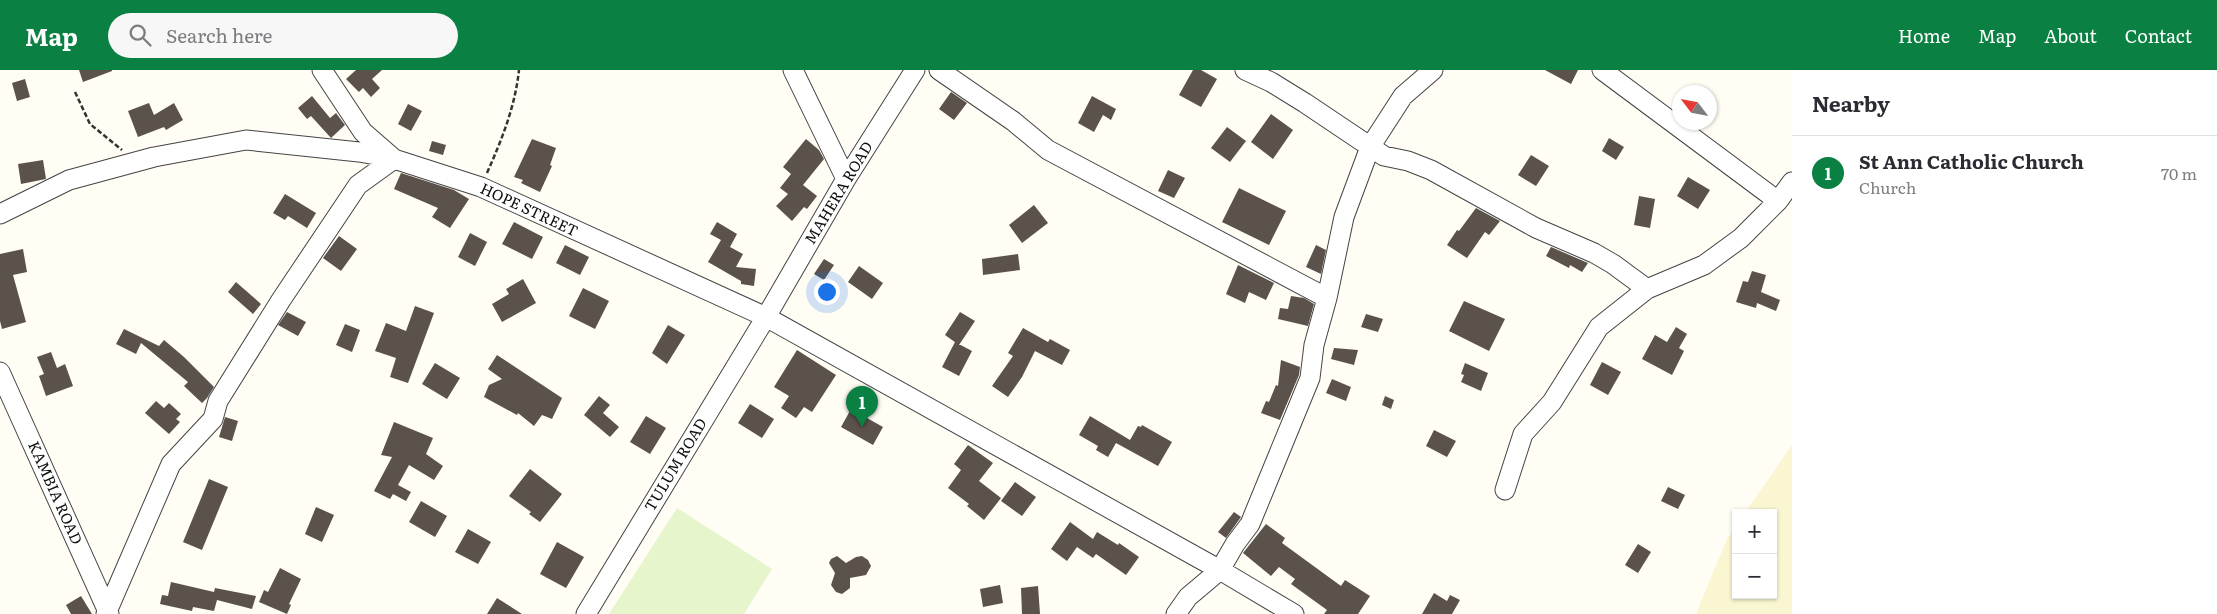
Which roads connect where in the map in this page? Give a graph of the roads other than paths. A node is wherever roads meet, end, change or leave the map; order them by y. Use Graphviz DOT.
graph roads {
  1 [pos="322,70"];
  2 [pos="793,70"];
  3 [pos="915,70"];
  4 [pos="939,70"];
  5 [pos="1245,70"];
  6 [pos="1432,70"];
  7 [pos="1602,70"];
  8 [pos="1370,147"];
  9 [pos="359,152"];
  10 [pos="394,159"];
  11 [pos="846,179"];
  12 [pos="1792,182"];
  13 [pos="358,185"];
  14 [pos="1778,201"];
  15 [pos="0,214"];
  16 [pos="1647,289"];
  17 [pos="1327,298"];
  18 [pos="766,317"];
  19 [pos="0,372"];
  20 [pos="1505,490"];
  21 [pos="1220,570"];
  22 [pos="107,613"];
  23 [pos="586,614"];
  24 [pos="1176,614"];
  25 [pos="1294,614"];
  1 -- 10 [label="street, HOPE STREET"];
  2 -- 11 [label="street"];
  3 -- 11 [label="street, MAHERA ROAD"];
  4 -- 17 [label="street"];
  5 -- 8 [label="street"];
  6 -- 8 [label="street"];
  7 -- 14 [label="street"];
  8 -- 16 [label="street"];
  8 -- 17 [label="street"];
  9 -- 10 [label="street"];
  9 -- 13 [label="street"];
  9 -- 15 [label="street"];
  10 -- 13 [label="street"];
  10 -- 18 [label="street, HOPE STREET"];
  11 -- 18 [label="street, MAHERA ROAD"];
  12 -- 14 [label="street"];
  13 -- 22 [label="street"];
  14 -- 16 [label="street"];
  16 -- 20 [label="street"];
  17 -- 21 [label="street"];
  18 -- 21 [label="street, HOPE STREET"];
  18 -- 23 [label="street, TULUM ROAD"];
  19 -- 22 [label="street, KAMBIA ROAD"];
  21 -- 24 [label="street"];
  21 -- 25 [label="street, HOPE STREET"];
}
